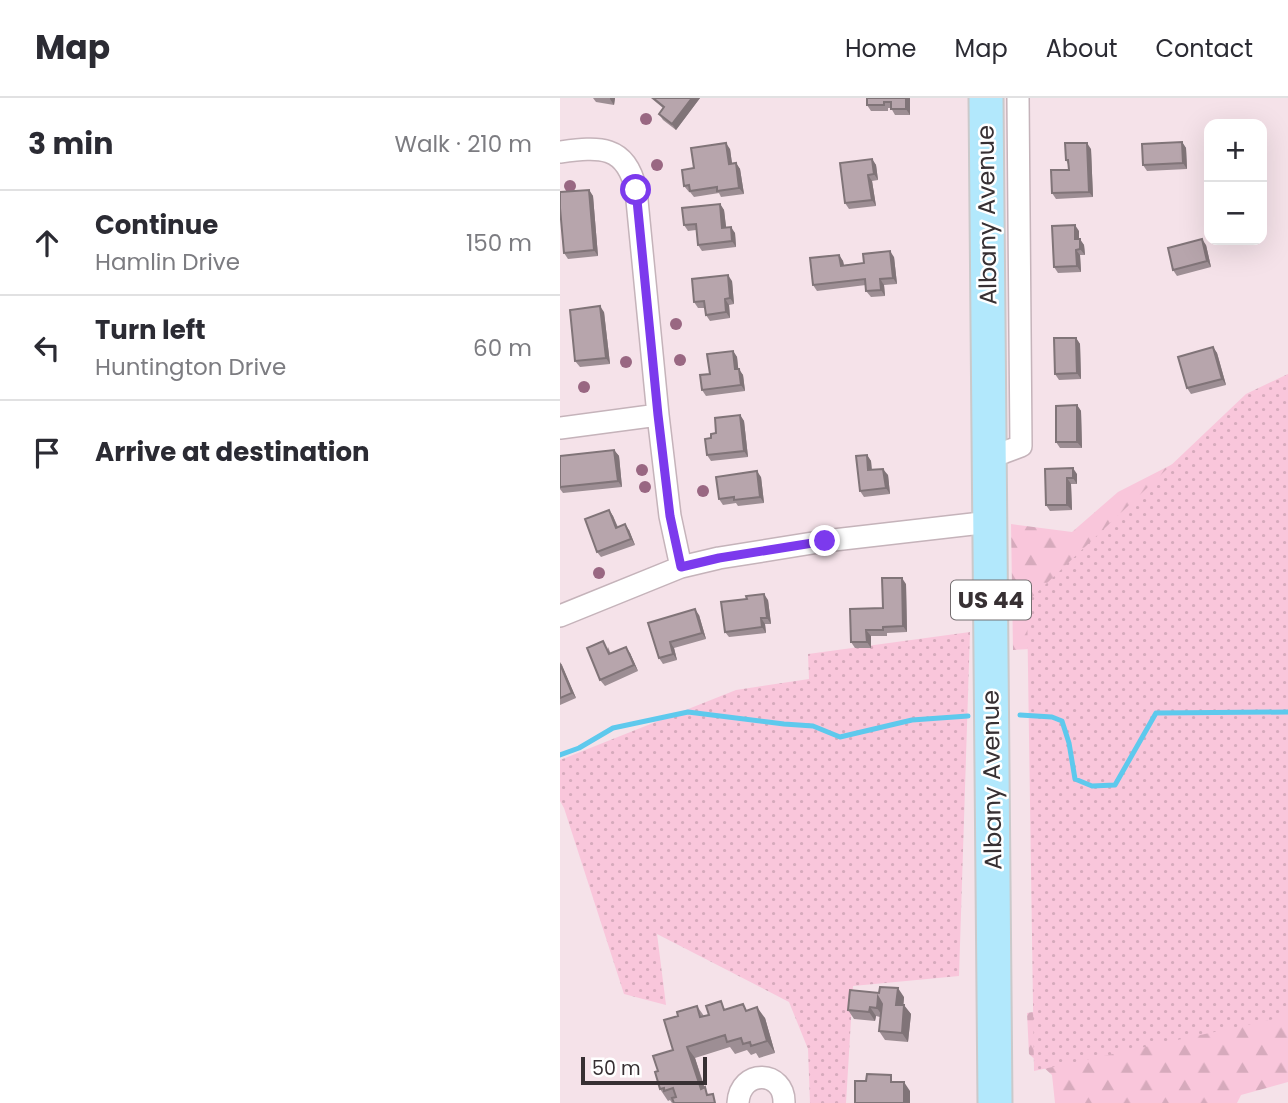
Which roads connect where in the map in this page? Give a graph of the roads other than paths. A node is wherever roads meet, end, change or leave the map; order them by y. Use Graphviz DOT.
graph roads {
  1 [pos="986,98"];
  2 [pos="1018,98"];
  3 [pos="560,152"];
  4 [pos="658,415"];
  5 [pos="560,428"];
  6 [pos="989,458"];
  7 [pos="990,522"];
  8 [pos="681,567"];
  9 [pos="560,616"];
  10 [pos="738,1103"];
  11 [pos="784,1103"];
  12 [pos="995,1103"];
  1 -- 6 [label="highway, Albany Avenue / US 44"];
  2 -- 6 [label="street, Albany Avenue"];
  3 -- 4 [label="street"];
  4 -- 5 [label="street"];
  4 -- 8 [label="street"];
  6 -- 7 [label="highway, Albany Avenue / US 44"];
  7 -- 8 [label="street"];
  7 -- 12 [label="highway, Albany Avenue / US 44"];
  8 -- 9 [label="street"];
  10 -- 11 [label="street"];
}
